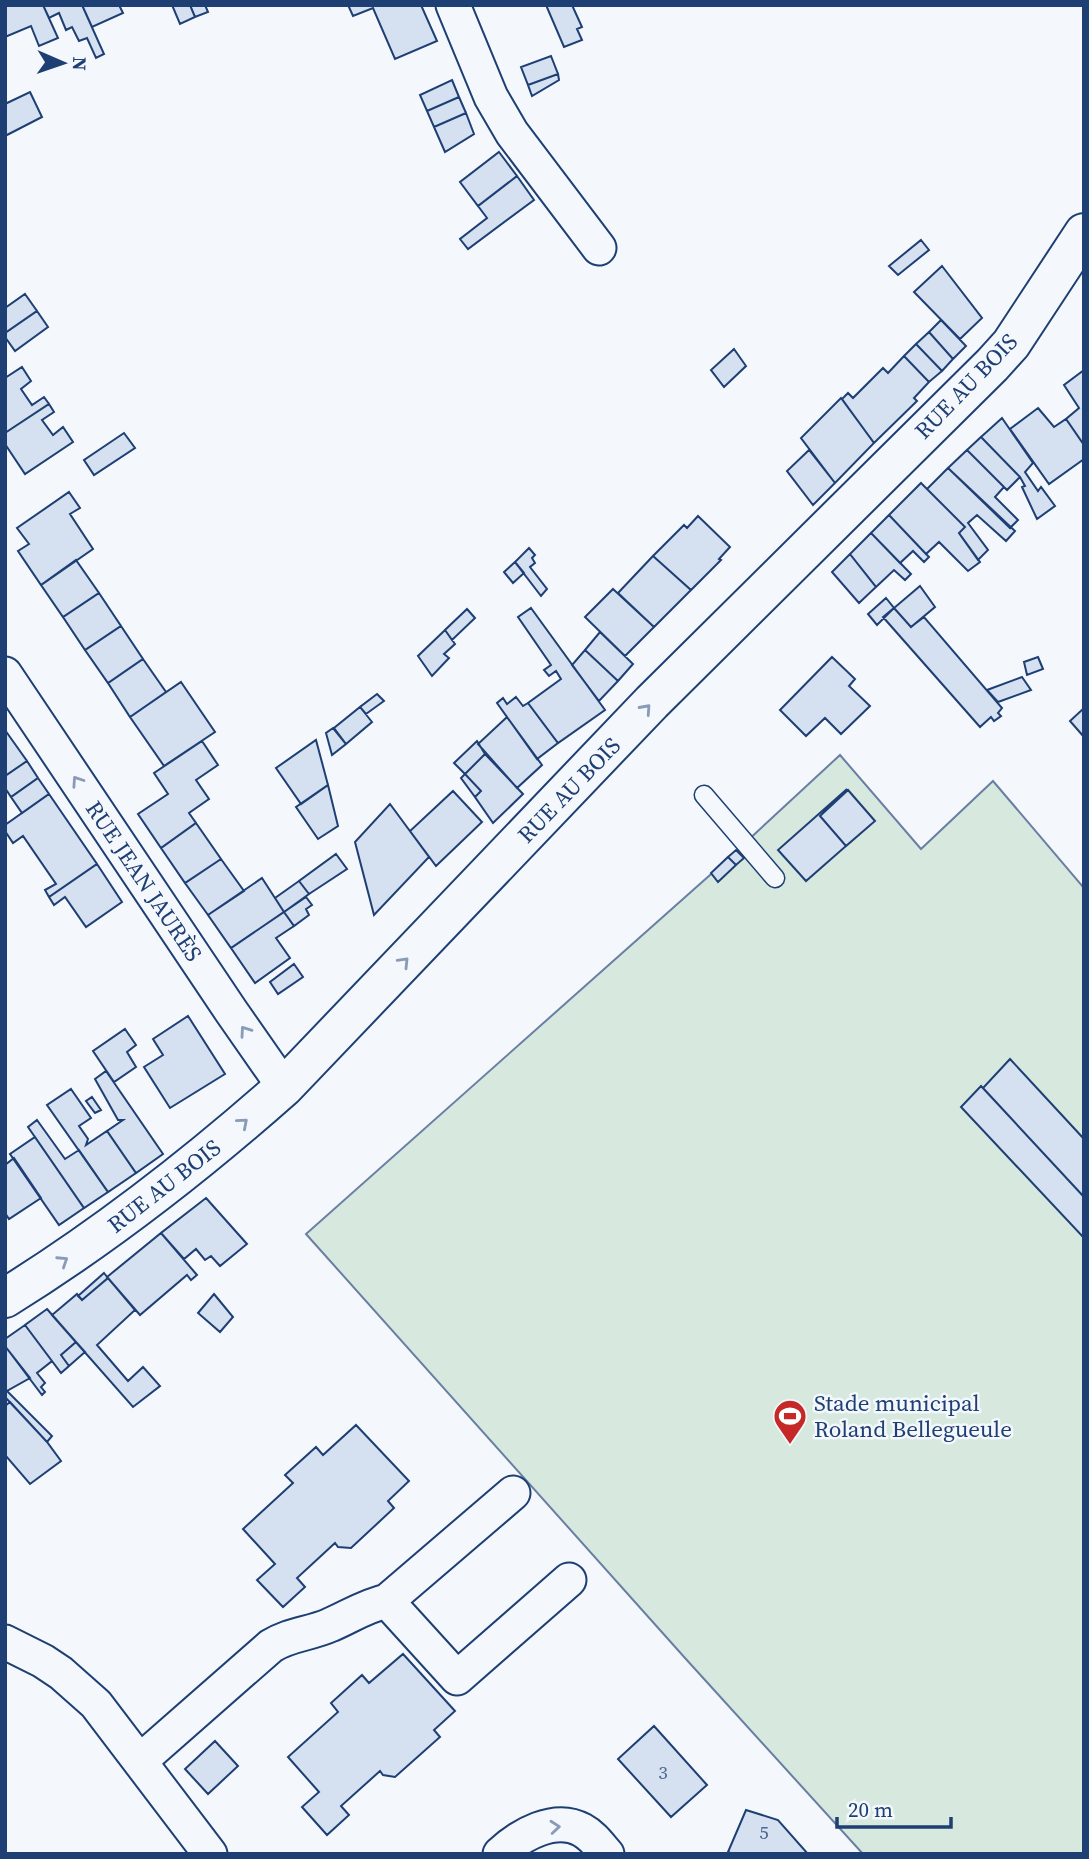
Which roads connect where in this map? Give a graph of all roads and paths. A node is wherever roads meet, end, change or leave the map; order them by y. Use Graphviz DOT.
graph roads {
  1 [pos="453,5"];
  2 [pos="1084,233"];
  3 [pos="599,248"];
  4 [pos="5,674"];
  5 [pos="704,795"];
  6 [pos="775,878"];
  7 [pos="284,1087"];
  8 [pos="5,1298"];
  9 [pos="513,1493"];
  10 [pos="569,1580"];
  11 [pos="387,1601"];
  12 [pos="5,1642"];
  13 [pos="140,1760"];
  14 [pos="210,1854"];
  15 [pos="500,1854"];
  16 [pos="607,1854"];
  1 -- 3 [label="street"];
  7 -- 2 [label="main road, RUE AU BOIS, one-way"];
  7 -- 4 [label="street, RUE JEAN JAURÈS, one-way"];
  5 -- 6 [label="lane"];
  8 -- 7 [label="main road, RUE AU BOIS, one-way"];
  9 -- 11 [label="street"];
  10 -- 11 [label="street"];
  11 -- 13 [label="street"];
  12 -- 13 [label="street"];
  13 -- 14 [label="street"];
  15 -- 16 [label="street, one-way"];
}
